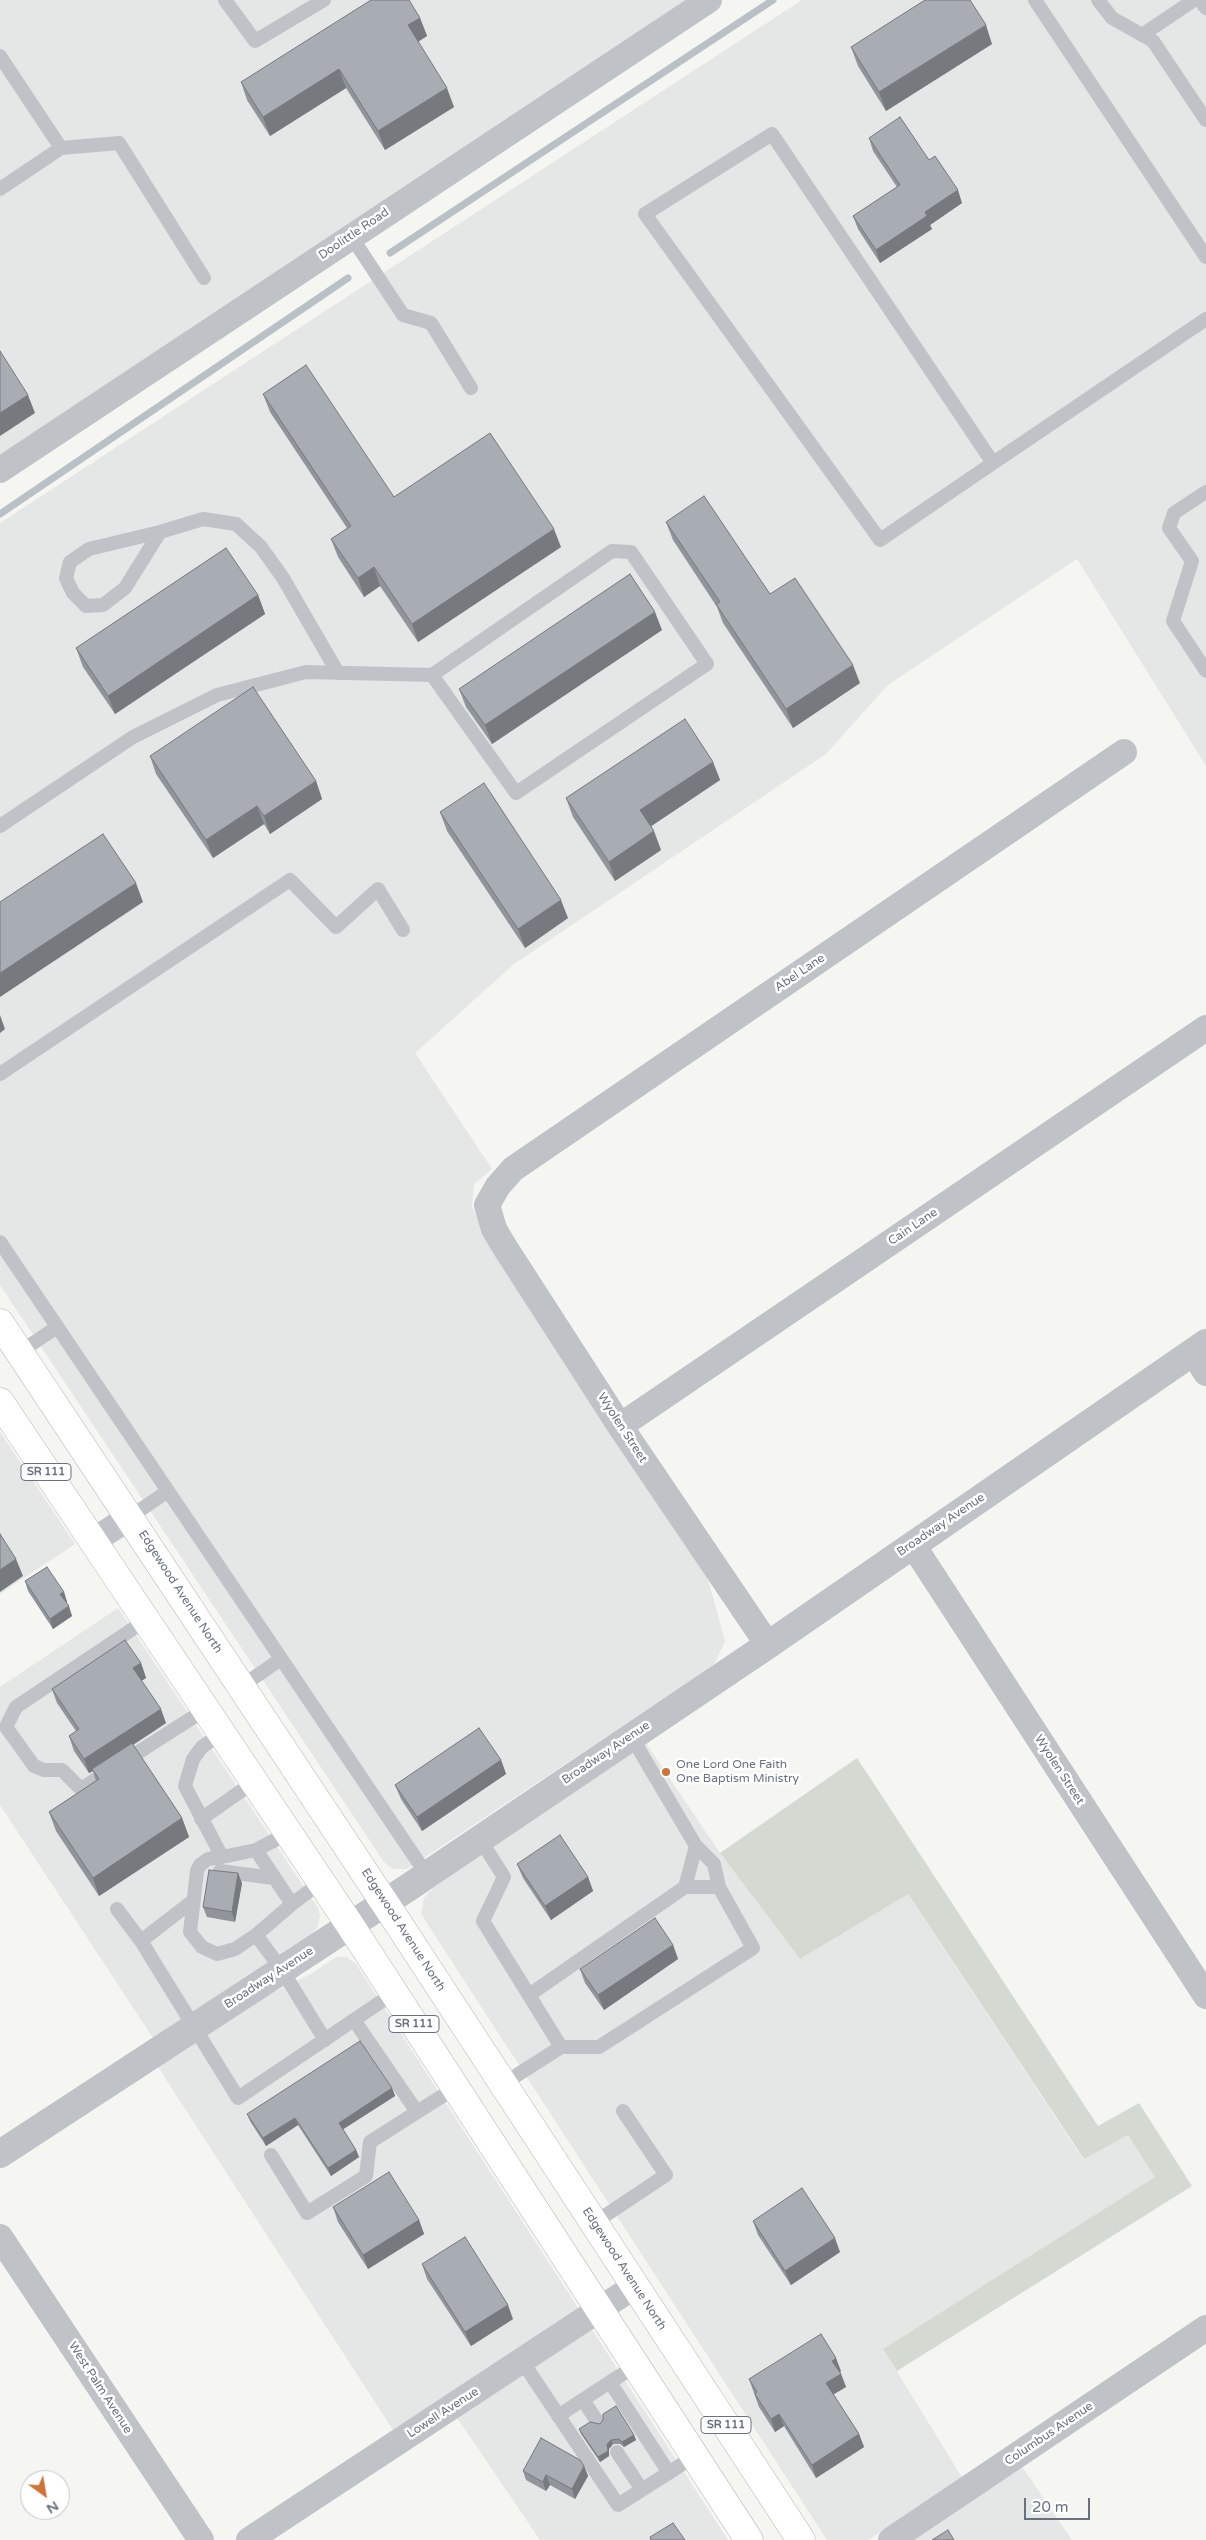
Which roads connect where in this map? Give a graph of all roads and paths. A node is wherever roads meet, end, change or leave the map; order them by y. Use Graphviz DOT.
graph roads {
  1 [pos="225,0"];
  2 [pos="324,0"];
  3 [pos="709,0"];
  4 [pos="1035,0"];
  5 [pos="1098,0"];
  6 [pos="1194,0"];
  7 [pos="1200,0"];
  8 [pos="1206,8"];
  9 [pos="1142,35"];
  10 [pos="0,56"];
  11 [pos="1206,120"];
  12 [pos="61,148"];
  13 [pos="0,189"];
  14 [pos="351,236"];
  15 [pos="1206,258"];
  16 [pos="204,278"];
  17 [pos="1206,319"];
  18 [pos="471,388"];
  19 [pos="993,463"];
  20 [pos="0,470"];
  21 [pos="1206,492"];
  22 [pos="160,532"];
  23 [pos="1206,670"];
  24 [pos="338,673"];
  25 [pos="432,675"];
  26 [pos="1124,752"];
  27 [pos="0,826"];
  28 [pos="403,930"];
  29 [pos="1206,1028"];
  30 [pos="0,1074"];
  31 [pos="487,1206"];
  32 [pos="0,1242"];
  33 [pos="0,1323"];
  34 [pos="57,1327"];
  35 [pos="20,1352"];
  36 [pos="1202,1356"];
  37 [pos="0,1402"];
  38 [pos="620,1426"];
  39 [pos="168,1491"];
  40 [pos="130,1517"];
  41 [pos="93,1541"];
  42 [pos="913,1544"];
  43 [pos="146,1620"];
  44 [pos="768,1644"];
  45 [pos="281,1659"];
  46 [pos="242,1686"];
  47 [pos="206,1709"];
  48 [pos="3,1730"];
  49 [pos="222,1732"];
  50 [pos="630,1736"];
  51 [pos="254,1782"];
  52 [pos="201,1819"];
  53 [pos="288,1833"];
  54 [pos="480,1839"];
  55 [pos="696,1846"];
  56 [pos="256,1850"];
  57 [pos="222,1856"];
  58 [pos="197,1871"];
  59 [pos="427,1875"];
  60 [pos="274,1878"];
  61 [pos="321,1882"];
  62 [pos="685,1887"];
  63 [pos="719,1887"];
  64 [pos="194,1900"];
  65 [pos="384,1902"];
  66 [pos="292,1904"];
  67 [pos="117,1909"];
  68 [pos="350,1925"];
  69 [pos="256,1935"];
  70 [pos="141,1942"];
  71 [pos="282,1970"];
  72 [pos="394,1993"];
  73 [pos="529,1995"];
  74 [pos="1206,1996"];
  75 [pos="354,2020"];
  76 [pos="194,2028"];
  77 [pos="325,2040"];
  78 [pos="561,2047"];
  79 [pos="503,2084"];
  80 [pos="455,2088"];
  81 [pos="623,2111"];
  82 [pos="417,2112"];
  83 [pos="0,2154"];
  84 [pos="271,2155"];
  85 [pos="594,2223"];
  86 [pos="0,2237"];
  87 [pos="635,2286"];
  88 [pos="599,2310"];
  89 [pos="1206,2328"];
  90 [pos="522,2361"];
  91 [pos="636,2366"];
  92 [pos="610,2382"];
  93 [pos="583,2400"];
  94 [pos="558,2416"];
  95 [pos="597,2421"];
  96 [pos="617,2452"];
  97 [pos="695,2456"];
  98 [pos="669,2473"];
  99 [pos="642,2490"];
  100 [pos="201,2540"];
  101 [pos="250,2540"];
  102 [pos="749,2540"];
  103 [pos="801,2540"];
  104 [pos="891,2540"];
  1 -- 2 [label="lane"];
  3 -- 14 [label="street, Doolittle Road"];
  4 -- 15 [label="lane"];
  5 -- 9 [label="lane"];
  6 -- 9 [label="lane"];
  7 -- 8 [label="lane"];
  9 -- 11 [label="lane"];
  10 -- 12 [label="lane"];
  12 -- 13 [label="lane"];
  12 -- 16 [label="lane"];
  14 -- 18 [label="lane"];
  14 -- 20 [label="street, Doolittle Road"];
  17 -- 19 [label="lane"];
  19 -- 19 [label="lane"];
  21 -- 23 [label="lane"];
  22 -- 22 [label="lane"];
  22 -- 24 [label="lane"];
  24 -- 25 [label="lane"];
  24 -- 27 [label="lane"];
  25 -- 25 [label="lane"];
  26 -- 31 [label="street, Abel Lane"];
  28 -- 30 [label="lane"];
  29 -- 38 [label="street, Cain Lane"];
  31 -- 38 [label="street, Wyolen Street"];
  32 -- 34 [label="lane"];
  33 -- 35 [label="main road, Edgewood Avenue North / SR 111"];
  34 -- 35 [label="lane"];
  34 -- 39 [label="lane"];
  35 -- 40 [label="main road, Edgewood Avenue North / SR 111"];
  36 -- 42 [label="street, Broadway Avenue"];
  37 -- 41 [label="main road, SR 111"];
  38 -- 44 [label="street, Wyolen Street"];
  39 -- 40 [label="lane"];
  39 -- 45 [label="lane"];
  40 -- 41 [label="street"];
  40 -- 46 [label="main road, Edgewood Avenue North / SR 111"];
  41 -- 43 [label="main road, SR 111"];
  42 -- 44 [label="street, Broadway Avenue"];
  42 -- 74 [label="street, Wyolen Street"];
  43 -- 47 [label="main road, SR 111"];
  43 -- 48 [label="lane"];
  44 -- 50 [label="street, Broadway Avenue"];
  45 -- 46 [label="lane"];
  45 -- 59 [label="lane"];
  46 -- 65 [label="main road, Edgewood Avenue North / SR 111"];
  47 -- 48 [label="lane"];
  47 -- 49 [label="main road, SR 111"];
  49 -- 51 [label="main road, SR 111"];
  49 -- 52 [label="lane"];
  50 -- 54 [label="street, Broadway Avenue"];
  50 -- 55 [label="lane"];
  51 -- 52 [label="lane"];
  51 -- 53 [label="main road, SR 111"];
  52 -- 57 [label="lane"];
  53 -- 56 [label="lane"];
  53 -- 61 [label="main road, SR 111"];
  54 -- 59 [label="street, Broadway Avenue"];
  54 -- 73 [label="lane"];
  55 -- 62 [label="lane"];
  55 -- 63 [label="lane"];
  56 -- 57 [label="lane"];
  56 -- 60 [label="lane"];
  57 -- 58 [label="lane"];
  58 -- 60 [label="lane"];
  58 -- 64 [label="lane"];
  59 -- 65 [label="street, Broadway Avenue"];
  60 -- 66 [label="lane"];
  61 -- 66 [label="lane"];
  61 -- 68 [label="main road, SR 111"];
  62 -- 63 [label="lane"];
  62 -- 73 [label="lane"];
  63 -- 78 [label="lane"];
  64 -- 69 [label="lane"];
  64 -- 70 [label="lane"];
  65 -- 68 [label="street, Broadway Avenue"];
  65 -- 79 [label="main road, Edgewood Avenue North / SR 111"];
  66 -- 69 [label="lane"];
  67 -- 70 [label="lane"];
  68 -- 71 [label="street, Broadway Avenue"];
  68 -- 72 [label="main road, SR 111"];
  69 -- 71 [label="lane"];
  70 -- 76 [label="lane"];
  71 -- 76 [label="street, Broadway Avenue"];
  71 -- 77 [label="lane"];
  72 -- 75 [label="lane"];
  72 -- 80 [label="main road, SR 111"];
  73 -- 78 [label="lane"];
  75 -- 77 [label="lane"];
  75 -- 82 [label="lane"];
  76 -- 77 [label="lane"];
  76 -- 83 [label="street, Broadway Avenue"];
  78 -- 79 [label="lane"];
  79 -- 85 [label="main road, Edgewood Avenue North / SR 111"];
  80 -- 82 [label="lane"];
  80 -- 88 [label="main road, SR 111"];
  81 -- 85 [label="lane"];
  82 -- 84 [label="lane"];
  85 -- 87 [label="main road, Edgewood Avenue North / SR 111"];
  86 -- 100 [label="street, West Palm Avenue"];
  87 -- 88 [label="street, Lowell Avenue"];
  87 -- 103 [label="main road, Edgewood Avenue North / SR 111"];
  88 -- 90 [label="street, Lowell Avenue"];
  88 -- 91 [label="main road, SR 111"];
  89 -- 104 [label="street, Columbus Avenue"];
  90 -- 94 [label="lane"];
  90 -- 101 [label="street, Lowell Avenue"];
  91 -- 92 [label="lane"];
  91 -- 97 [label="main road, SR 111"];
  92 -- 93 [label="lane"];
  92 -- 98 [label="lane"];
  93 -- 94 [label="lane"];
  93 -- 95 [label="lane"];
  94 -- 99 [label="lane"];
  96 -- 99 [label="lane"];
  97 -- 98 [label="lane"];
  97 -- 102 [label="main road, SR 111"];
  98 -- 99 [label="lane"];
}
